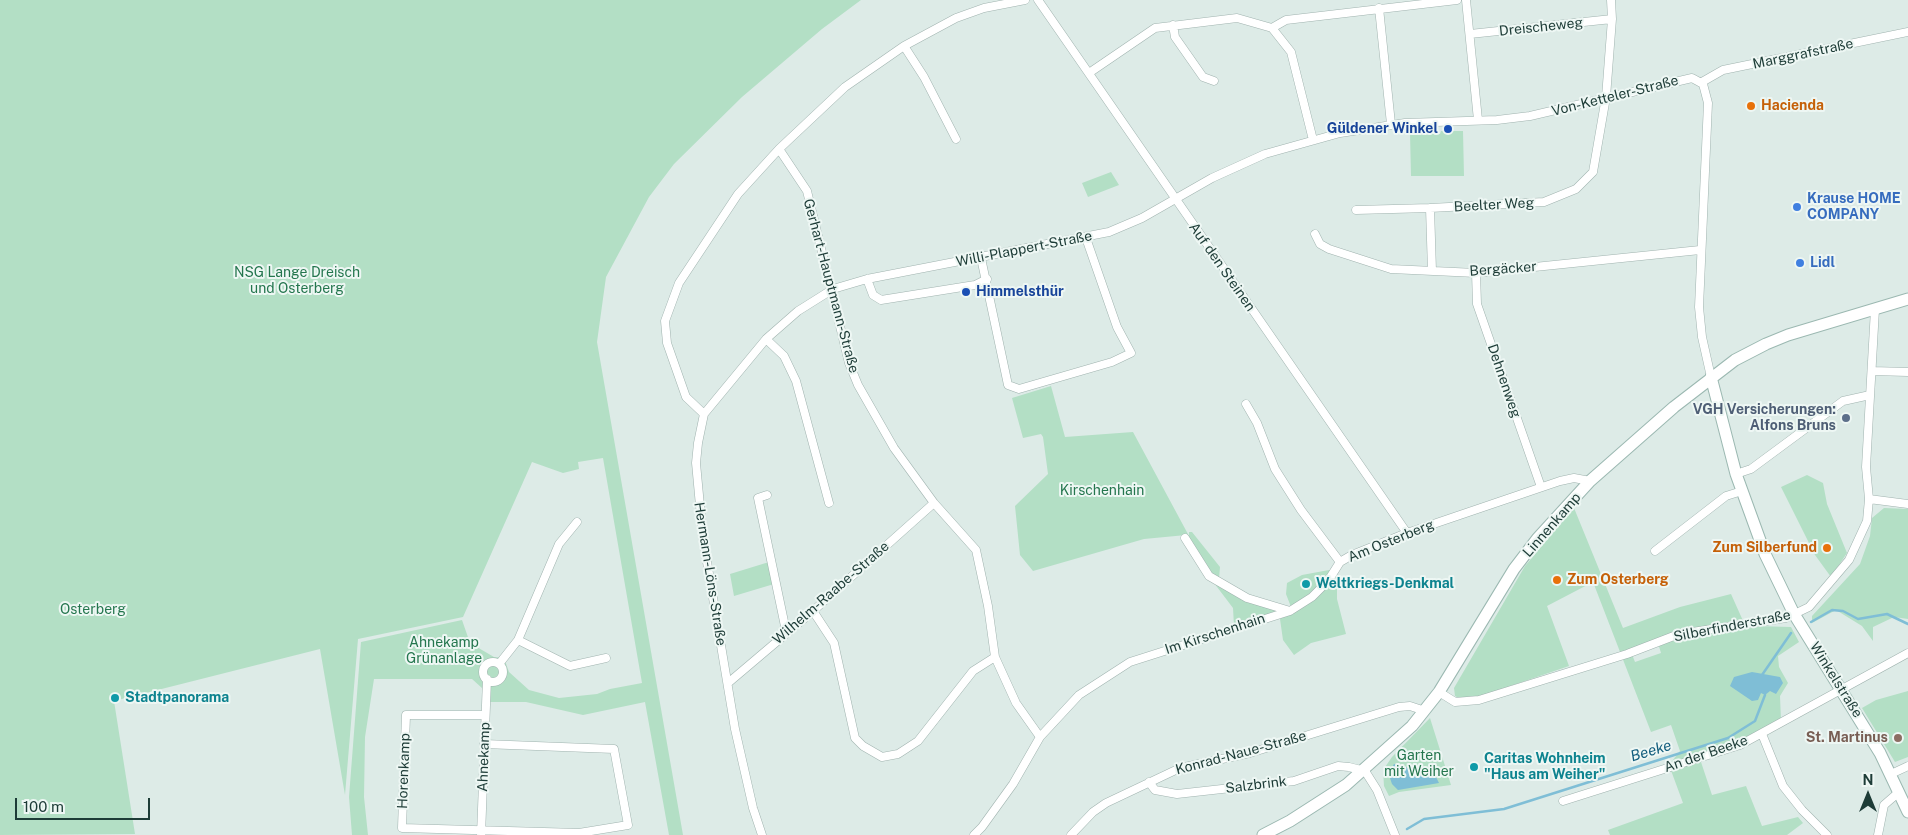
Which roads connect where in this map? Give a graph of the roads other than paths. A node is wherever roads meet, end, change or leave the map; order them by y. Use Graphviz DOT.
graph roads {
  1 [pos="1025,0"];
  2 [pos="1038,0"];
  3 [pos="1457,0"];
  4 [pos="1466,0"];
  5 [pos="1611,0"];
  6 [pos="1379,8"];
  7 [pos="1612,19"];
  8 [pos="1174,25"];
  9 [pos="1272,28"];
  10 [pos="1908,32"];
  11 [pos="1470,34"];
  12 [pos="904,46"];
  13 [pos="1089,73"];
  14 [pos="1214,81"];
  15 [pos="1702,82"];
  16 [pos="1606,97"];
  17 [pos="1478,120"];
  18 [pos="1391,124"];
  19 [pos="956,139"];
  20 [pos="1313,140"];
  21 [pos="779,149"];
  22 [pos="1175,199"];
  23 [pos="1430,208"];
  24 [pos="1356,210"];
  25 [pos="1315,234"];
  26 [pos="1086,238"];
  27 [pos="1700,250"];
  28 [pos="981,258"];
  29 [pos="1432,271"];
  30 [pos="1476,273"];
  31 [pos="867,279"];
  32 [pos="987,279"];
  33 [pos="832,289"];
  34 [pos="1908,299"];
  35 [pos="1875,309"];
  36 [pos="766,339"];
  37 [pos="1872,371"];
  38 [pos="1908,372"];
  39 [pos="1711,377"];
  40 [pos="1870,395"];
  41 [pos="1246,404"];
  42 [pos="704,414"];
  43 [pos="1736,474"];
  44 [pos="1590,482"];
  45 [pos="1541,487"];
  46 [pos="1742,491"];
  47 [pos="767,495"];
  48 [pos="1868,499"];
  49 [pos="829,503"];
  50 [pos="934,503"];
  51 [pos="1908,504"];
  52 [pos="577,522"];
  53 [pos="1407,533"];
  54 [pos="1185,538"];
  55 [pos="1655,551"];
  56 [pos="1340,562"];
  57 [pos="1290,610"];
  58 [pos="813,611"];
  59 [pos="1794,614"];
  60 [pos="786,631"];
  61 [pos="518,640"];
  62 [pos="1908,653"];
  63 [pos="995,657"];
  64 [pos="606,658"];
  65 [pos="499,664"];
  66 [pos="487,679"];
  67 [pos="728,682"];
  68 [pos="1841,689"];
  69 [pos="1439,692"];
  70 [pos="1425,711"];
  71 [pos="485,715"];
  72 [pos="1762,734"];
  73 [pos="1040,737"];
  74 [pos="484,744"];
  75 [pos="1908,766"];
  76 [pos="1365,771"];
  77 [pos="1891,774"];
  78 [pos="1149,782"];
  79 [pos="1899,792"];
  80 [pos="1563,801"];
  81 [pos="1908,812"];
  82 [pos="481,833"];
  83 [pos="762,835"];
  84 [pos="974,835"];
  85 [pos="1070,835"];
  86 [pos="1263,835"];
  87 [pos="1396,835"];
  88 [pos="1827,835"];
  89 [pos="1878,835"];
  1 -- 12 [label="street"];
  2 -- 13 [label="street, Auf den Steinen"];
  3 -- 6 [label="street"];
  4 -- 11 [label="street"];
  5 -- 7 [label="street, Beelter Weg"];
  6 -- 9 [label="street"];
  6 -- 18 [label="street"];
  7 -- 11 [label="street, Dreischeweg"];
  7 -- 16 [label="street, Beelter Weg"];
  8 -- 9 [label="street"];
  8 -- 13 [label="street"];
  8 -- 14 [label="street"];
  9 -- 20 [label="street"];
  10 -- 15 [label="street, Marggrafstraße"];
  11 -- 17 [label="street"];
  12 -- 19 [label="street"];
  12 -- 21 [label="street"];
  13 -- 22 [label="street, Auf den Steinen"];
  15 -- 16 [label="street, Von-Ketteler-Straße"];
  15 -- 27 [label="street"];
  16 -- 17 [label="street, Von-Ketteler-Straße"];
  16 -- 23 [label="street, Beelter Weg"];
  17 -- 18 [label="street, Von-Ketteler-Straße"];
  18 -- 20 [label="street, Von-Ketteler-Straße"];
  20 -- 22 [label="street, Von-Ketteler-Straße"];
  21 -- 33 [label="street, Gerhart-Hauptmann-Straße"];
  21 -- 42 [label="street"];
  22 -- 26 [label="street, Willi-Plappert-Straße"];
  22 -- 53 [label="street, Auf den Steinen"];
  23 -- 24 [label="street, Beelter Weg"];
  23 -- 29 [label="street"];
  25 -- 29 [label="street, Bergäcker"];
  26 -- 28 [label="street, Willi-Plappert-Straße"];
  26 -- 32 [label="street"];
  27 -- 30 [label="street, Bergäcker"];
  27 -- 39 [label="street"];
  28 -- 31 [label="street, Willi-Plappert-Straße"];
  28 -- 32 [label="street"];
  29 -- 30 [label="street, Bergäcker"];
  30 -- 45 [label="street, Dehnenweg"];
  31 -- 32 [label="street, Willi-Plappert-Straße"];
  31 -- 33 [label="street, Willi-Plappert-Straße"];
  33 -- 36 [label="street, Willi-Plappert-Straße"];
  33 -- 50 [label="street, Gerhart-Hauptmann-Straße"];
  34 -- 35 [label="main road, Linnenkamp"];
  35 -- 37 [label="street, Silberfinderstraße"];
  35 -- 39 [label="main road, Linnenkamp"];
  36 -- 42 [label="street, Willi-Plappert-Straße"];
  36 -- 49 [label="street"];
  37 -- 38 [label="street"];
  37 -- 40 [label="street, Silberfinderstraße"];
  39 -- 43 [label="main road"];
  39 -- 44 [label="main road, Linnenkamp"];
  40 -- 43 [label="street"];
  40 -- 48 [label="street, Silberfinderstraße"];
  41 -- 56 [label="street, Am Osterberg"];
  42 -- 67 [label="street, Hermann-Löns-Straße"];
  43 -- 46 [label="main road"];
  44 -- 45 [label="street, Am Osterberg"];
  44 -- 69 [label="main road, Linnenkamp"];
  45 -- 53 [label="street, Am Osterberg"];
  46 -- 55 [label="street"];
  46 -- 59 [label="main road"];
  47 -- 60 [label="street"];
  48 -- 51 [label="street"];
  48 -- 59 [label="street, Silberfinderstraße"];
  50 -- 58 [label="street, Wilhelm-Raabe-Straße"];
  50 -- 63 [label="street, Gerhart-Hauptmann-Straße"];
  52 -- 61 [label="street, Ahnekamp"];
  53 -- 56 [label="street, Am Osterberg"];
  54 -- 57 [label="street"];
  56 -- 57 [label="street, Im Kirschenhain"];
  57 -- 73 [label="street, Im Kirschenhain"];
  58 -- 60 [label="street, Wilhelm-Raabe-Straße"];
  58 -- 63 [label="street"];
  59 -- 68 [label="main road, Winkelstraße"];
  59 -- 69 [label="street, Silberfinderstraße"];
  60 -- 67 [label="street, Wilhelm-Raabe-Straße"];
  61 -- 64 [label="street"];
  61 -- 65 [label="street, Ahnekamp"];
  62 -- 68 [label="street, An der Beeke"];
  63 -- 73 [label="street, Gerhart-Hauptmann-Straße"];
  65 -- 66 [label="street, Ahnekamp"];
  65 -- 66 [label="street, Ahnekamp"];
  66 -- 71 [label="street, Ahnekamp"];
  67 -- 83 [label="street, Hermann-Löns-Straße"];
  68 -- 72 [label="street, An der Beeke"];
  68 -- 77 [label="main road, Winkelstraße"];
  69 -- 70 [label="main road, Linnenkamp"];
  70 -- 76 [label="main road, Linnenkamp"];
  70 -- 78 [label="street, Konrad-Naue-Straße"];
  71 -- 74 [label="street, Ahnekamp"];
  71 -- 82 [label="street, Horenkamp"];
  72 -- 80 [label="street, An der Beeke"];
  72 -- 88 [label="street"];
  73 -- 84 [label="street, Im Kirschenhain"];
  74 -- 82 [label="street, Ahnekamp"];
  74 -- 82 [label="street"];
  75 -- 77 [label="street"];
  76 -- 78 [label="street, Salzbrink"];
  76 -- 86 [label="main road, Linnenkamp"];
  76 -- 87 [label="street"];
  77 -- 79 [label="main road, Winkelstraße"];
  78 -- 85 [label="street, Konrad-Naue-Straße"];
  79 -- 81 [label="main road, Winkelstraße"];
  79 -- 89 [label="street"];
}
